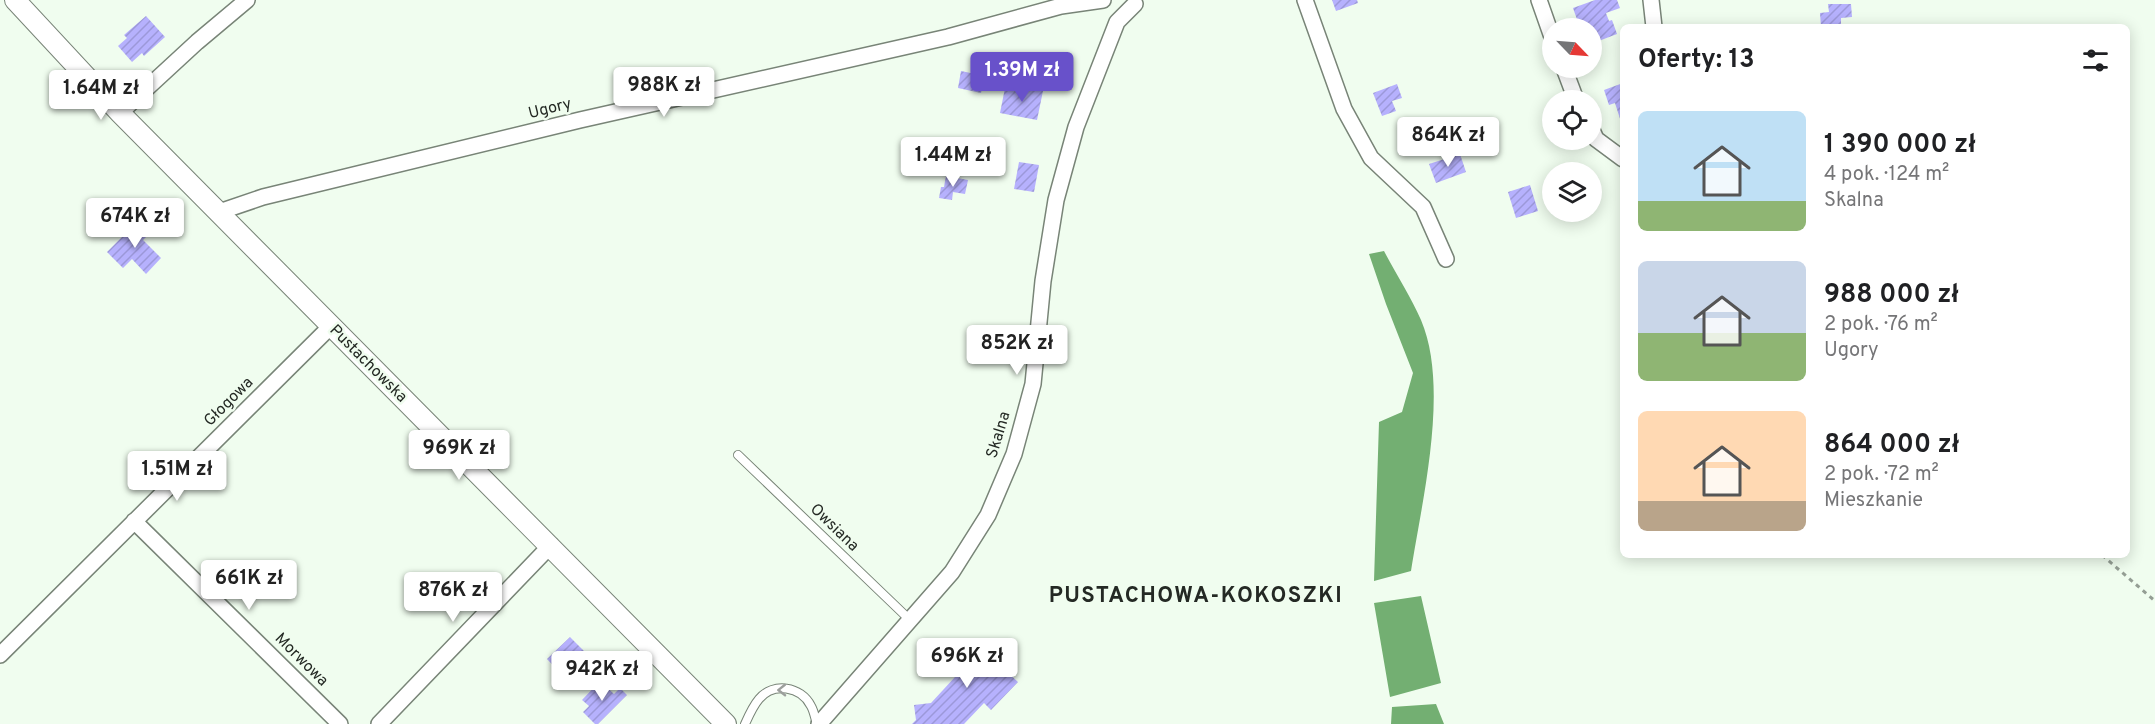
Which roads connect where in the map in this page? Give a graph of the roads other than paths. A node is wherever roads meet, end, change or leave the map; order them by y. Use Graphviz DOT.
graph roads {
  1 [pos="15,0"];
  2 [pos="247,0"];
  3 [pos="1103,0"];
  4 [pos="1119,0"];
  5 [pos="1305,0"];
  6 [pos="1539,0"];
  7 [pos="1651,0"];
  8 [pos="1140,2"];
  9 [pos="1545,18"];
  10 [pos="1654,24"];
  11 [pos="120,113"];
  12 [pos="1602,143"];
  13 [pos="1620,157"];
  14 [pos="219,212"];
  15 [pos="1446,259"];
  16 [pos="331,326"];
  17 [pos="738,455"];
  18 [pos="134,520"];
  19 [pos="551,546"];
  20 [pos="910,620"];
  21 [pos="0,655"];
  22 [pos="340,724"];
  23 [pos="379,724"];
  24 [pos="726,724"];
  25 [pos="745,724"];
  26 [pos="818,724"];
  1 -- 11 [label="street, Pustachowska"];
  2 -- 11 [label="street"];
  3 -- 14 [label="street, Ugory"];
  4 -- 8 [label="street"];
  5 -- 15 [label="street"];
  6 -- 9 [label="street"];
  7 -- 10 [label="street"];
  8 -- 20 [label="street, Skalna"];
  11 -- 14 [label="street, Pustachowska"];
  12 -- 13 [label="street"];
  14 -- 16 [label="street, Pustachowska"];
  16 -- 18 [label="street, Głogowa"];
  16 -- 19 [label="street, Pustachowska"];
  17 -- 20 [label="lane, Owsiana"];
  18 -- 21 [label="street, Głogowa"];
  18 -- 22 [label="street, Morwowa"];
  19 -- 23 [label="street"];
  19 -- 24 [label="street, Pustachowska"];
  20 -- 26 [label="street, Skalna"];
  26 -- 25 [label="lane, one-way"];
}
